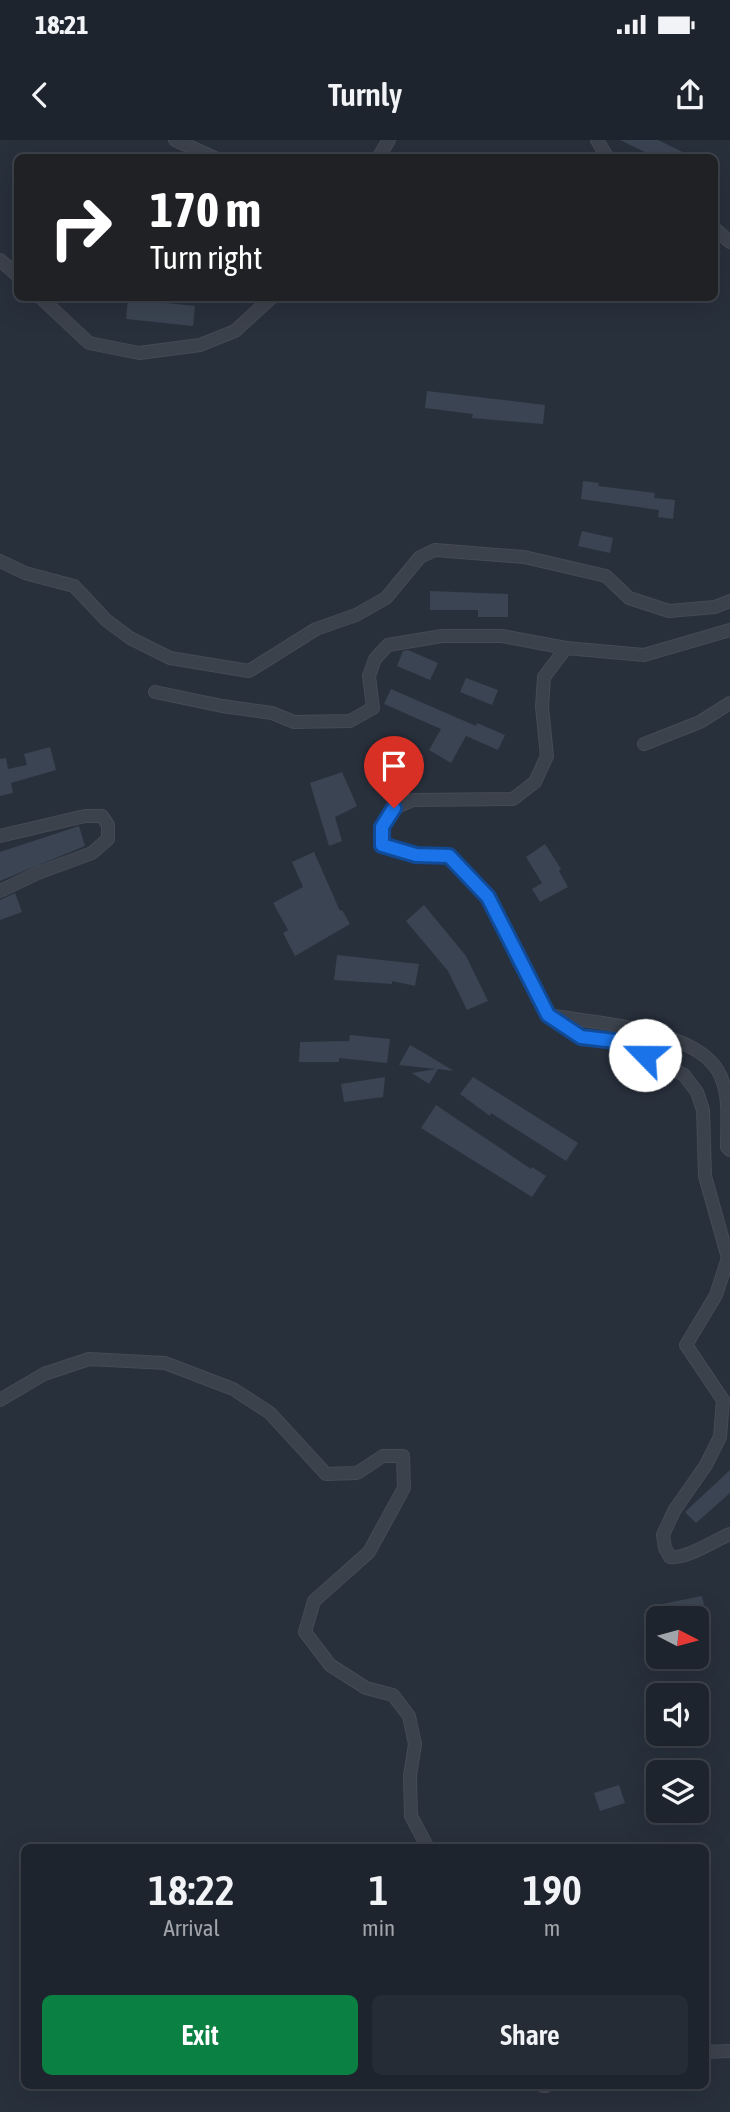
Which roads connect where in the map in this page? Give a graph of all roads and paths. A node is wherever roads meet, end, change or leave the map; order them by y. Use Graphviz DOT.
graph roads {
  1 [pos="175,140"];
  2 [pos="206,154"];
  3 [pos="0,261"];
  4 [pos="14,273"];
  5 [pos="44,301"];
  6 [pos="268,301"];
  7 [pos="0,561"];
  8 [pos="730,601"];
  9 [pos="730,630"];
  10 [pos="566,648"];
  11 [pos="155,692"];
  12 [pos="730,703"];
  13 [pos="643,744"];
  14 [pos="0,836"];
  15 [pos="0,891"];
  16 [pos="548,1015"];
  17 [pos="730,1150"];
  18 [pos="0,1400"];
  19 [pos="730,1534"];
  20 [pos="426,1844"];
  21 [pos="730,2050"];
  22 [pos="709,2052"];
  1 -- 2 [label="street"];
  3 -- 4 [label="street"];
  5 -- 6 [label="street"];
  7 -- 8 [label="street"];
  9 -- 10 [label="street"];
  10 -- 11 [label="street"];
  10 -- 16 [label="street"];
  12 -- 13 [label="street"];
  14 -- 15 [label="street"];
  16 -- 17 [label="street"];
  16 -- 19 [label="street"];
  18 -- 20 [label="street"];
  21 -- 22 [label="street"];
}
